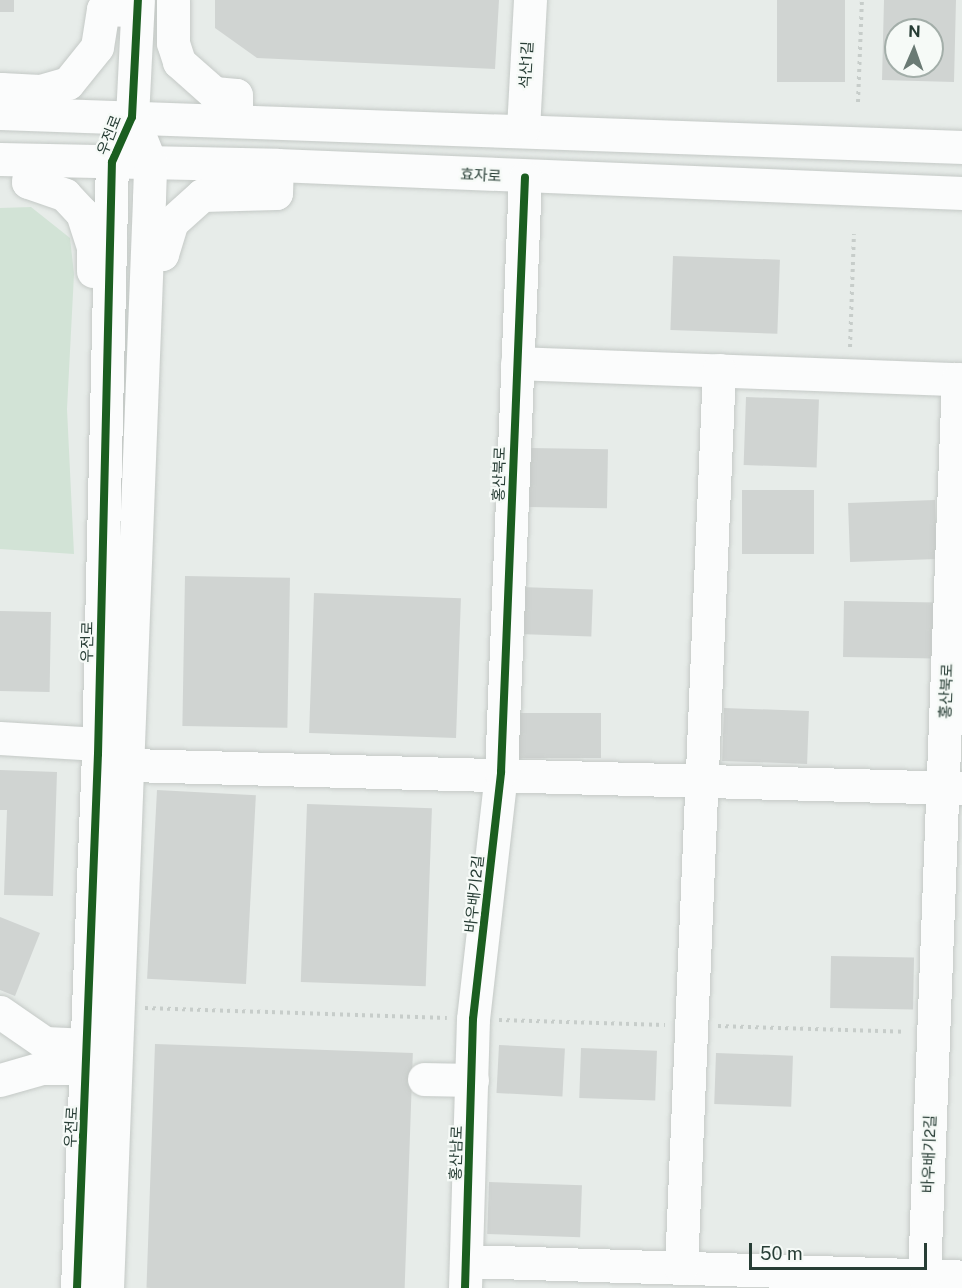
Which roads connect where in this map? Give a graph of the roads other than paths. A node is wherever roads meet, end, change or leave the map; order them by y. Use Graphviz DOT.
graph roads {
  1 [pos="173,0"];
  2 [pos="530,0"];
  3 [pos="138,5"];
  4 [pos="0,104"];
  5 [pos="0,113"];
  6 [pos="132,117"];
  7 [pos="236,120"];
  8 [pos="523,129"];
  9 [pos="962,147"];
  10 [pos="15,160"];
  11 [pos="112,162"];
  12 [pos="150,162"];
  13 [pos="277,165"];
  14 [pos="525,177"];
  15 [pos="962,193"];
  16 [pos="147,254"];
  17 [pos="107,281"];
  18 [pos="517,363"];
  19 [pos="719,370"];
  20 [pos="960,379"];
  21 [pos="0,738"];
  22 [pos="98,744"];
  23 [pos="131,765"];
  24 [pos="501,772"];
  25 [pos="701,778"];
  26 [pos="952,787"];
  27 [pos="0,1012"];
  28 [pos="473,1019"];
  29 [pos="87,1057"];
  30 [pos="424,1078"];
  31 [pos="0,1080"];
  32 [pos="472,1080"];
  33 [pos="681,1268"];
  34 [pos="466,1275"];
  35 [pos="924,1276"];
  36 [pos="962,1277"];
  37 [pos="77,1288"];
  38 [pos="107,1288"];
  1 -- 7 [label="street"];
  2 -- 8 [label="street, 석산1길"];
  3 -- 4 [label="street"];
  3 -- 6 [label="street, 우전로"];
  5 -- 6 [label="street"];
  6 -- 7 [label="street"];
  6 -- 11 [label="street, 우전로"];
  6 -- 12 [label="street, 우전로"];
  7 -- 8 [label="street"];
  8 -- 9 [label="street"];
  10 -- 11 [label="street, 효자로"];
  10 -- 17 [label="street"];
  11 -- 12 [label="street, 효자로"];
  11 -- 17 [label="street, 우전로"];
  12 -- 13 [label="street, 효자로"];
  12 -- 16 [label="street, 우전로"];
  13 -- 14 [label="street, 효자로"];
  13 -- 16 [label="street"];
  14 -- 15 [label="street, 효자로"];
  14 -- 18 [label="street, 홍산북로"];
  16 -- 23 [label="street, 우전로"];
  17 -- 22 [label="street, 우전로"];
  18 -- 19 [label="street, 홍산북로"];
  18 -- 24 [label="street, 홍산북로"];
  19 -- 20 [label="street, 홍산북로"];
  19 -- 25 [label="street"];
  20 -- 26 [label="street, 홍산북로"];
  21 -- 22 [label="street"];
  22 -- 23 [label="street"];
  22 -- 29 [label="street, 우전로"];
  23 -- 24 [label="street"];
  23 -- 38 [label="street, 우전로"];
  24 -- 25 [label="street"];
  24 -- 28 [label="street, 바우배기2길"];
  25 -- 26 [label="street"];
  25 -- 33 [label="street"];
  26 -- 35 [label="street, 바우배기2길"];
  27 -- 29 [label="street"];
  28 -- 32 [label="street, 홍산남로"];
  29 -- 31 [label="street"];
  29 -- 37 [label="street, 우전로"];
  30 -- 32 [label="street"];
  32 -- 34 [label="street, 홍산남로"];
  33 -- 34 [label="street, 홍산남로"];
  33 -- 35 [label="street, 홍산남로"];
  35 -- 36 [label="street, 홍산남로"];
}
